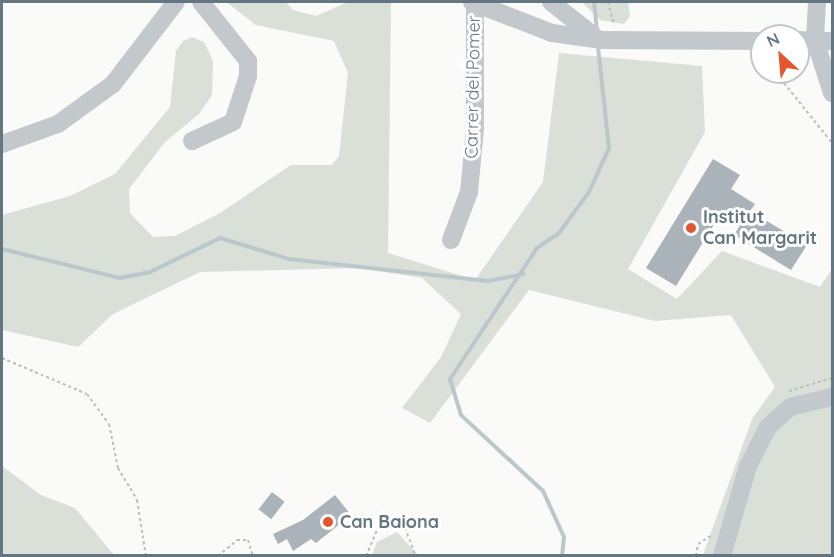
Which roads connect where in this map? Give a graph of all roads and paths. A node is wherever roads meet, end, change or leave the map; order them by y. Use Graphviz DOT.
graph roads {
  1 [pos="176,2"];
  2 [pos="201,2"];
  3 [pos="473,2"];
  4 [pos="551,2"];
  5 [pos="608,2"];
  6 [pos="817,2"];
  7 [pos="815,40"];
  8 [pos="608,41"];
  9 [pos="750,41"];
  10 [pos="785,84"];
  11 [pos="832,93"];
  12 [pos="192,141"];
  13 [pos="832,143"];
  14 [pos="2,144"];
  15 [pos="451,240"];
  16 [pos="2,358"];
  17 [pos="832,397"];
  18 [pos="727,537"];
  19 [pos="146,555"];
  20 [pos="218,555"];
  21 [pos="253,555"];
  22 [pos="366,555"];
  23 [pos="416,555"];
  24 [pos="696,555"];
  25 [pos="722,555"];
  1 -- 14 [label="street"];
  2 -- 12 [label="street"];
  3 -- 8 [label="street"];
  3 -- 15 [label="street, Carrer del Pomer"];
  4 -- 8 [label="street"];
  5 -- 8 [label="path"];
  6 -- 7 [label="street"];
  7 -- 11 [label="street"];
  8 -- 9 [label="street"];
  10 -- 13 [label="path"];
  16 -- 19 [label="path"];
  17 -- 18 [label="street"];
  18 -- 24 [label="path"];
  18 -- 25 [label="street"];
  20 -- 21 [label="path"];
  22 -- 23 [label="path"];
}
